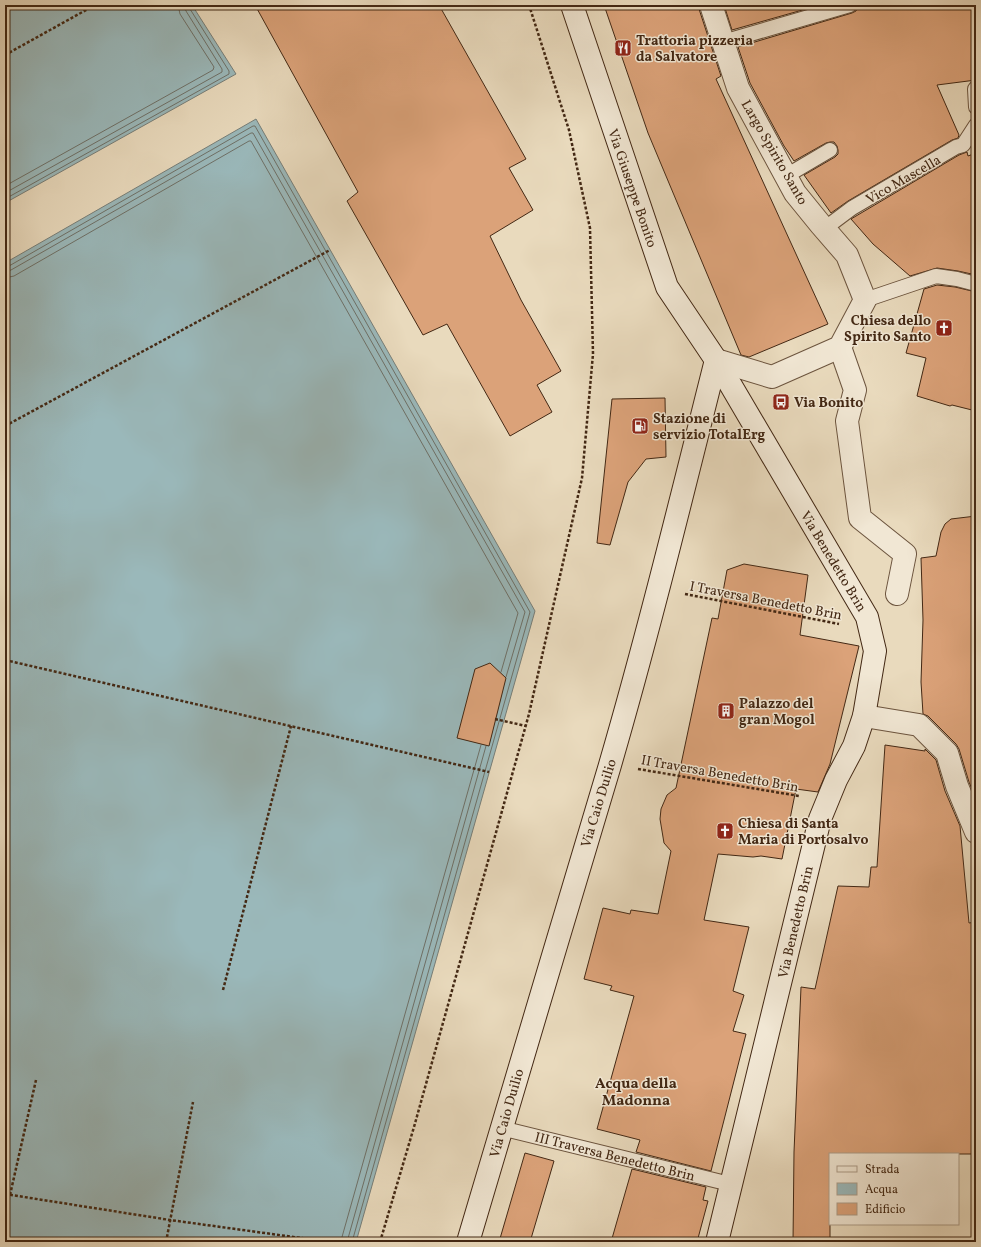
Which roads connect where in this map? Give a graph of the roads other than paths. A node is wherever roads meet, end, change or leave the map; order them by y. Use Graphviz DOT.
graph roads {
  1 [pos="572,5"];
  2 [pos="711,5"];
  3 [pos="850,5"];
  4 [pos="723,42"];
  5 [pos="976,88"];
  6 [pos="976,107"];
  7 [pos="976,125"];
  8 [pos="830,150"];
  9 [pos="786,176"];
  10 [pos="825,229"];
  11 [pos="976,284"];
  12 [pos="865,300"];
  13 [pos="840,347"];
  14 [pos="716,360"];
  15 [pos="897,594"];
  16 [pos="864,716"];
  17 [pos="976,832"];
  18 [pos="501,1128"];
  19 [pos="730,1184"];
  20 [pos="468,1242"];
  21 [pos="717,1242"];
  1 -- 14 [label="street, Via Giuseppe Bonito"];
  2 -- 4 [label="street, Largo Spirito Santo"];
  3 -- 4 [label="lane"];
  4 -- 9 [label="street, Largo Spirito Santo"];
  5 -- 6 [label="lane"];
  7 -- 10 [label="lane, Vico Mascella"];
  8 -- 9 [label="lane"];
  9 -- 10 [label="street, Largo Spirito Santo"];
  10 -- 12 [label="street, Largo Spirito Santo"];
  11 -- 12 [label="lane"];
  12 -- 13 [label="street"];
  13 -- 14 [label="street"];
  13 -- 15 [label="street"];
  14 -- 16 [label="street, Via Benedetto Brin"];
  14 -- 18 [label="street, Via Caio Duilio"];
  16 -- 17 [label="street"];
  16 -- 19 [label="street, Via Benedetto Brin"];
  18 -- 19 [label="lane, III Traversa Benedetto Brin"];
  18 -- 20 [label="street, Via Caio Duilio"];
  19 -- 21 [label="street, Via Benedetto Brin"];
}
